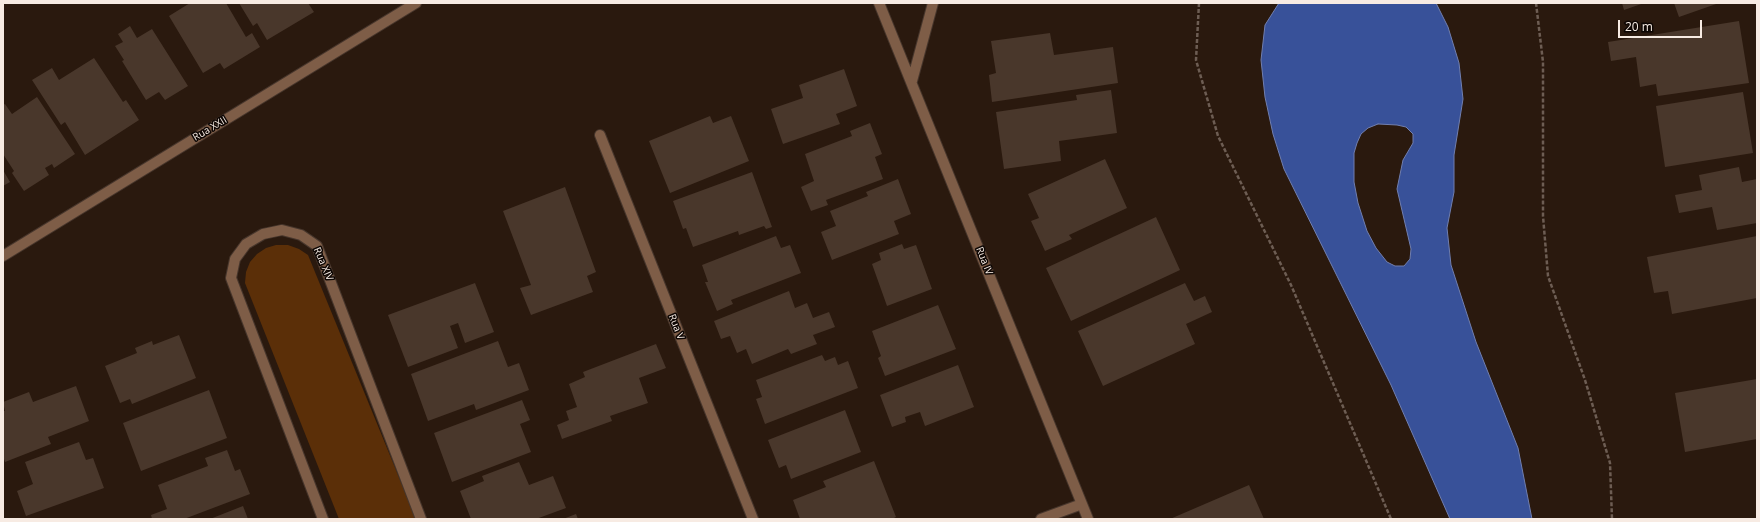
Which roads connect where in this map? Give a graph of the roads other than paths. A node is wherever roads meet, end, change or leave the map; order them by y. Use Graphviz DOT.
graph roads {
  1 [pos="416,3"];
  2 [pos="879,3"];
  3 [pos="933,3"];
  4 [pos="912,81"];
  5 [pos="600,135"];
  6 [pos="3,256"];
  7 [pos="1082,504"];
  8 [pos="323,519"];
  9 [pos="421,519"];
  10 [pos="753,519"];
  11 [pos="1041,519"];
  12 [pos="1088,519"];
  1 -- 6 [label="street, Rua XXII"];
  2 -- 4 [label="street, Rua IV"];
  3 -- 4 [label="street"];
  4 -- 7 [label="street, Rua IV"];
  5 -- 10 [label="street, Rua V"];
  7 -- 11 [label="street"];
  7 -- 12 [label="street, Rua IV"];
  8 -- 9 [label="street, Rua XIV"];
}
